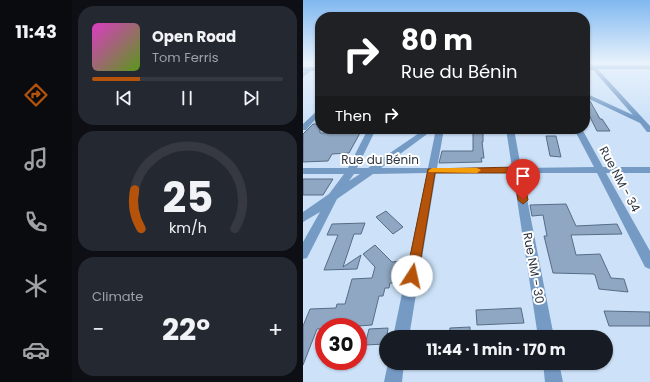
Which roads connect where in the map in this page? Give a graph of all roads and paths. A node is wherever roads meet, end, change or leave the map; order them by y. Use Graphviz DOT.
graph roads {
  1 [pos="606,81"];
  2 [pos="590,97"];
  3 [pos="315,115"];
  4 [pos="647,125"];
  5 [pos="303,128"];
  6 [pos="650,130"];
  7 [pos="370,134"];
  8 [pos="423,134"];
  9 [pos="439,134"];
  10 [pos="511,134"];
  11 [pos="581,134"];
  12 [pos="518,170"];
  13 [pos="600,170"];
  14 [pos="650,170"];
  15 [pos="303,171"];
  16 [pos="351,171"];
  17 [pos="370,171"];
  18 [pos="431,171"];
  19 [pos="334,195"];
  20 [pos="303,218"];
  21 [pos="303,254"];
  22 [pos="650,263"];
  23 [pos="402,330"];
  24 [pos="545,330"];
  25 [pos="395,370"];
  26 [pos="552,370"];
  27 [pos="393,382"];
  28 [pos="554,382"];
  1 -- 4 [label="street"];
  2 -- 4 [label="street"];
  3 -- 5 [label="street"];
  4 -- 6 [label="street"];
  7 -- 16 [label="street"];
  8 -- 17 [label="street"];
  9 -- 18 [label="street"];
  10 -- 12 [label="street, Rue NM - 30"];
  11 -- 13 [label="street, Rue NM - 34"];
  12 -- 13 [label="street, Rue du Bénin"];
  12 -- 18 [label="street, Rue du Bénin"];
  12 -- 24 [label="street, Rue NM - 30"];
  13 -- 14 [label="street, Rue du Bénin"];
  13 -- 22 [label="street, Rue NM - 34"];
  15 -- 16 [label="street, Rue du Bénin"];
  16 -- 17 [label="street, Rue du Bénin"];
  16 -- 19 [label="street"];
  17 -- 18 [label="street, Rue du Bénin"];
  17 -- 19 [label="street"];
  18 -- 23 [label="street"];
  19 -- 20 [label="street"];
  19 -- 21 [label="street"];
  25 -- 27 [label="street"];
  26 -- 28 [label="street"];
}
